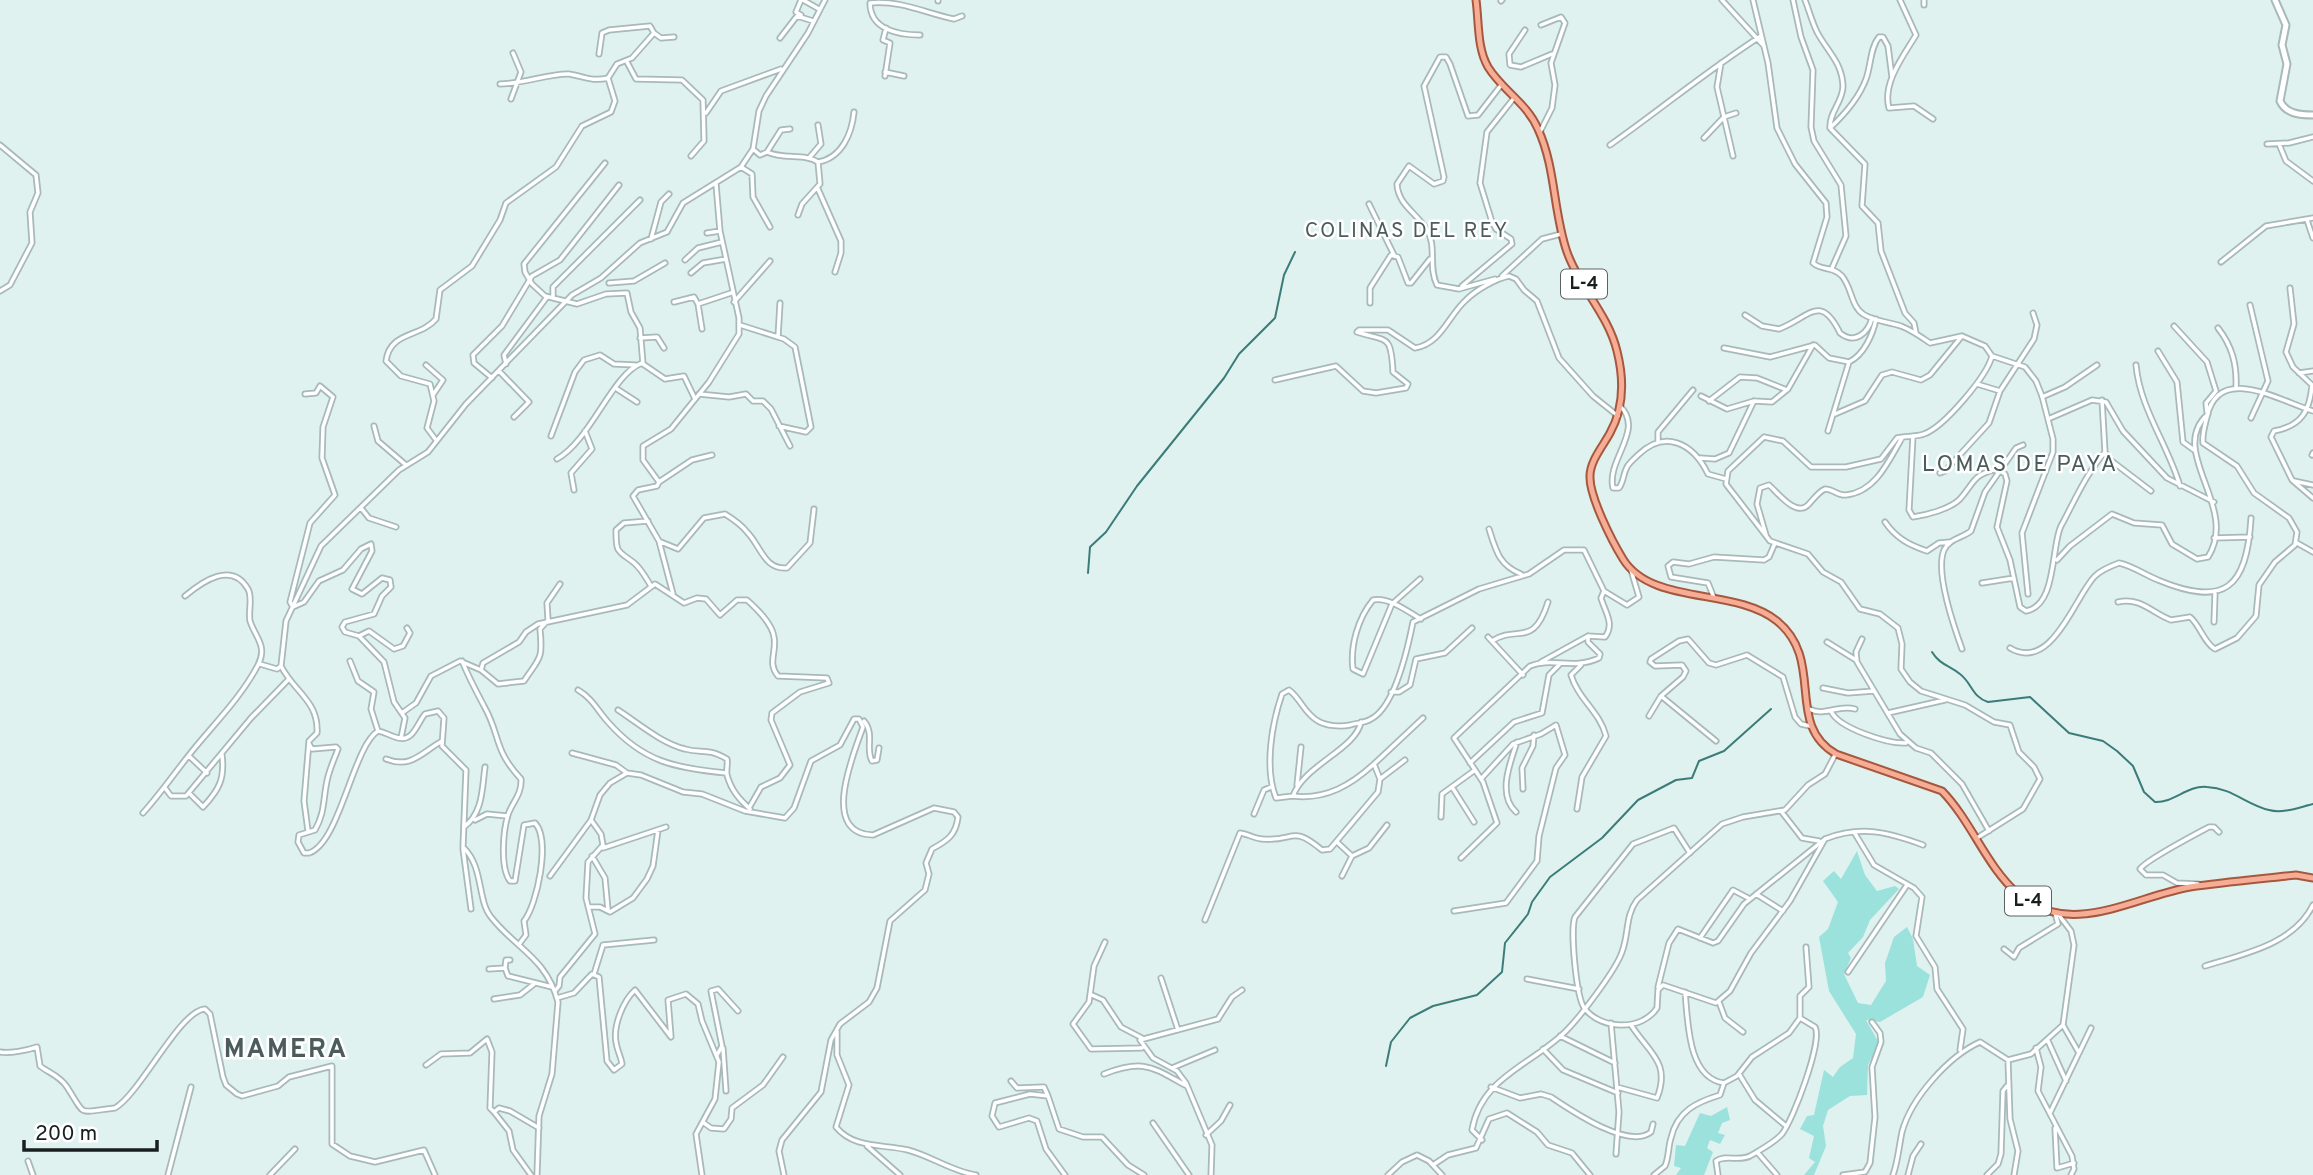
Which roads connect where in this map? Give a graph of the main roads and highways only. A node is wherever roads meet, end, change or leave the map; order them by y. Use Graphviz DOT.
graph roads {
  1 [pos="1476,0"];
  2 [pos="2313,878"];
  1 -- 2 [label="main road, L-4"];
}
